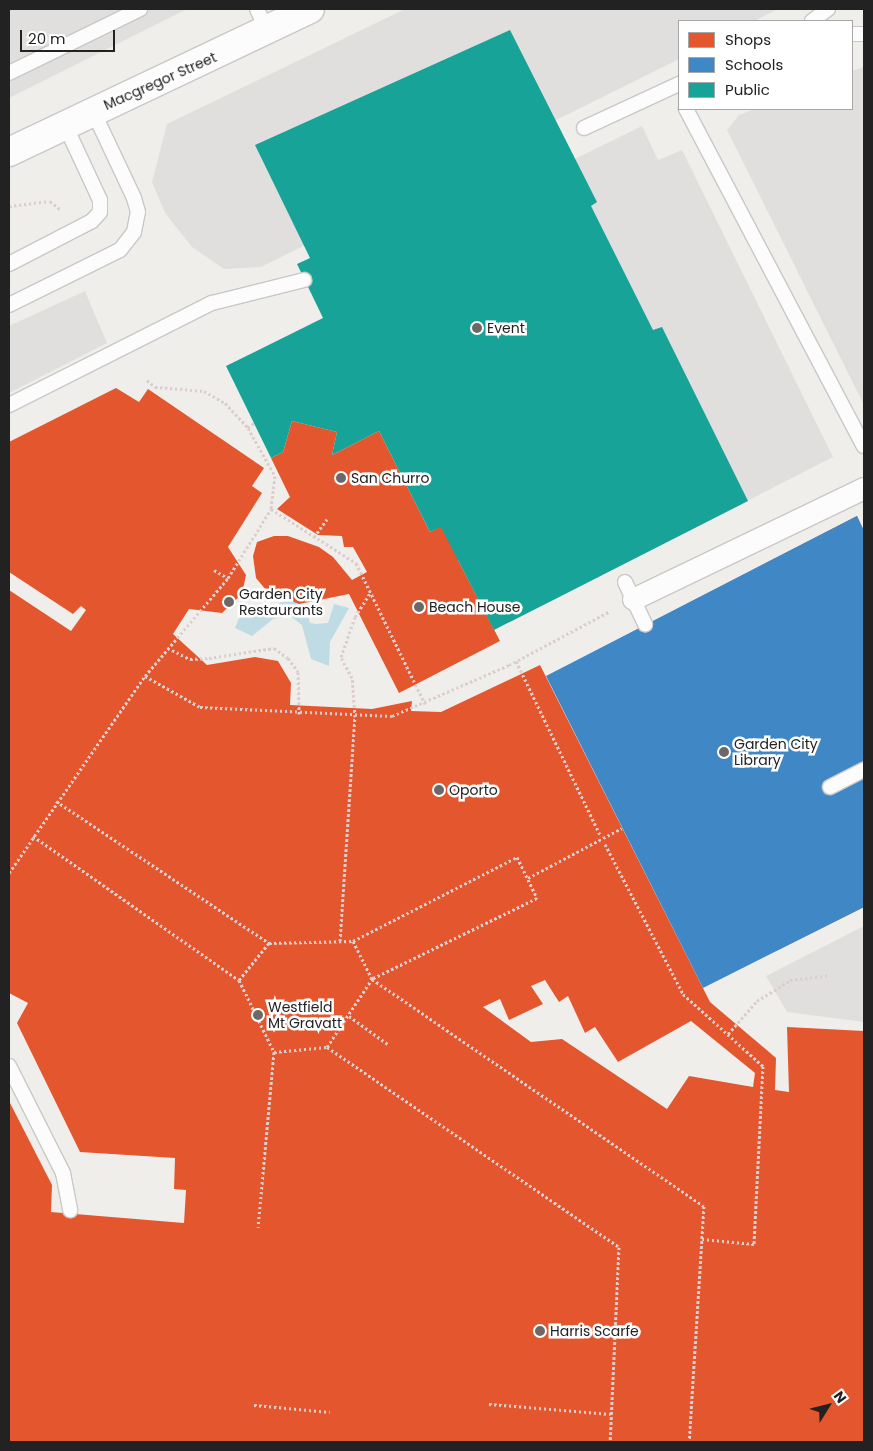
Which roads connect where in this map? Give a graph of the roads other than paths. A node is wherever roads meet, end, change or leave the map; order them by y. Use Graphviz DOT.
graph roads {
  1 [pos="140,9"];
  2 [pos="310,9"];
  3 [pos="828,9"];
  4 [pos="273,17"];
  5 [pos="813,20"];
  6 [pos="9,74"];
  7 [pos="678,89"];
  8 [pos="687,110"];
  9 [pos="93,111"];
  10 [pos="65,125"];
  11 [pos="584,128"];
  12 [pos="9,152"];
  13 [pos="9,264"];
  14 [pos="304,280"];
  15 [pos="9,305"];
  16 [pos="9,406"];
  17 [pos="864,446"];
  18 [pos="864,488"];
  19 [pos="629,590"];
  20 [pos="645,624"];
  21 [pos="864,770"];
  22 [pos="830,787"];
  23 [pos="9,1066"];
  24 [pos="70,1210"];
  1 -- 6 [label="lane"];
  2 -- 4 [label="street, Macgregor Street"];
  3 -- 5 [label="lane"];
  4 -- 9 [label="street, Macgregor Street"];
  7 -- 11 [label="lane"];
  8 -- 17 [label="lane"];
  9 -- 10 [label="street, Macgregor Street"];
  9 -- 15 [label="lane"];
  10 -- 12 [label="street, Macgregor Street"];
  10 -- 13 [label="lane"];
  14 -- 16 [label="lane"];
  18 -- 19 [label="street"];
  19 -- 20 [label="lane"];
  21 -- 22 [label="lane"];
  23 -- 24 [label="lane"];
}
